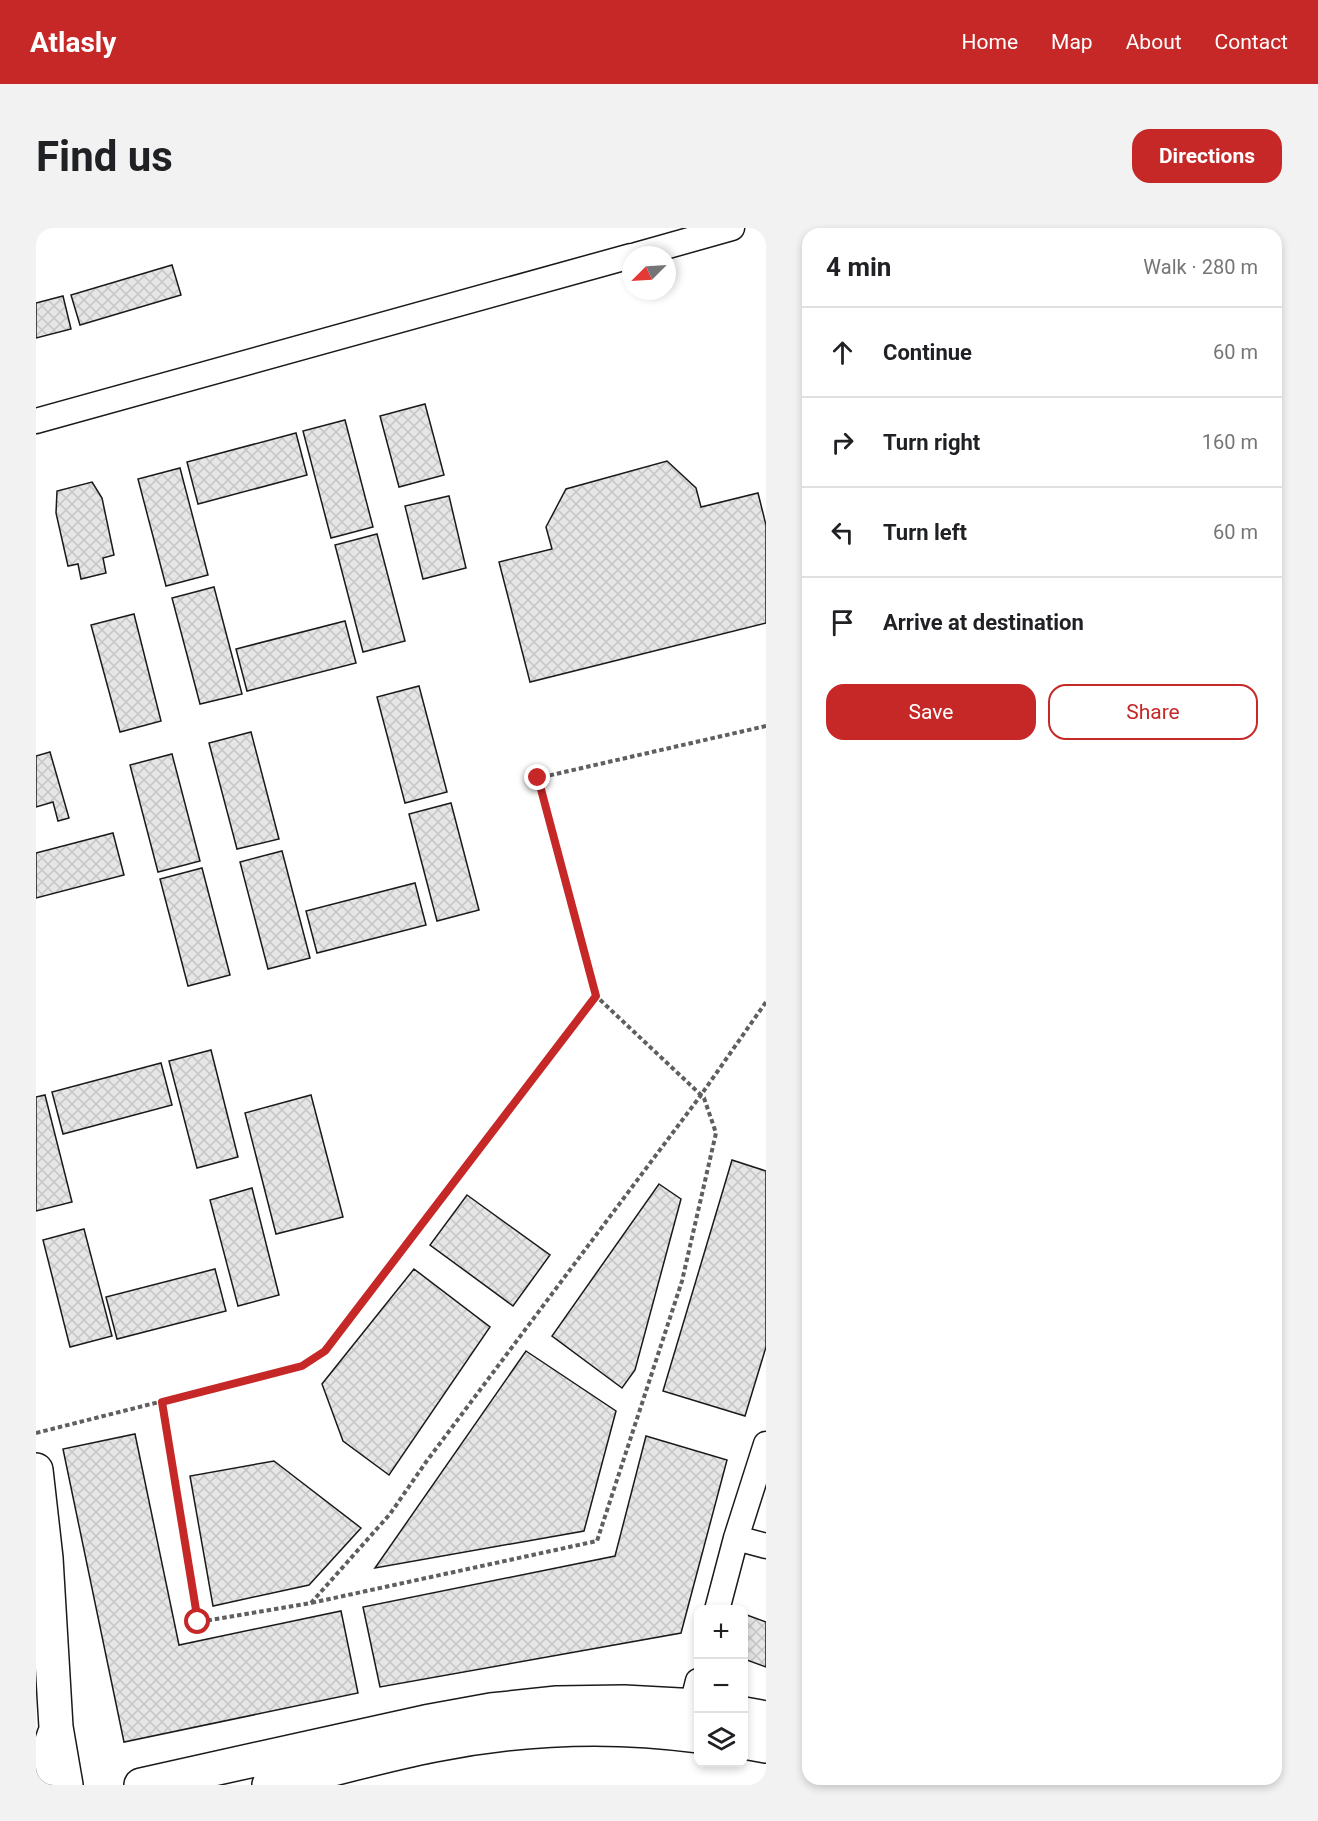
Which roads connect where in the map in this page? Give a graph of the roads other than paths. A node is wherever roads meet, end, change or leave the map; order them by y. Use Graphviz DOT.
graph roads {
  1 [pos="732,228"];
  2 [pos="668,246"];
  3 [pos="622,258"];
  4 [pos="36,421"];
  5 [pos="766,1444"];
  6 [pos="36,1470"];
  7 [pos="736,1538"];
  8 [pos="766,1546"];
  9 [pos="718,1605"];
  10 [pos="694,1707"];
  11 [pos="694,1708"];
  12 [pos="748,1715"];
  13 [pos="766,1718"];
  14 [pos="56,1727"];
  15 [pos="748,1743"];
  16 [pos="766,1746"];
  17 [pos="38,1785"];
  18 [pos="66,1785"];
  19 [pos="141,1785"];
  20 [pos="269,1785"];
  1 -- 2 [label="street"];
  3 -- 4 [label="street"];
  5 -- 7 [label="street"];
  6 -- 14 [label="main road"];
  7 -- 8 [label="street"];
  7 -- 9 [label="street"];
  10 -- 19 [label="main road"];
  11 -- 20 [label="main road"];
  12 -- 13 [label="main road"];
  14 -- 17 [label="main road"];
  14 -- 18 [label="main road"];
  15 -- 16 [label="main road"];
}
